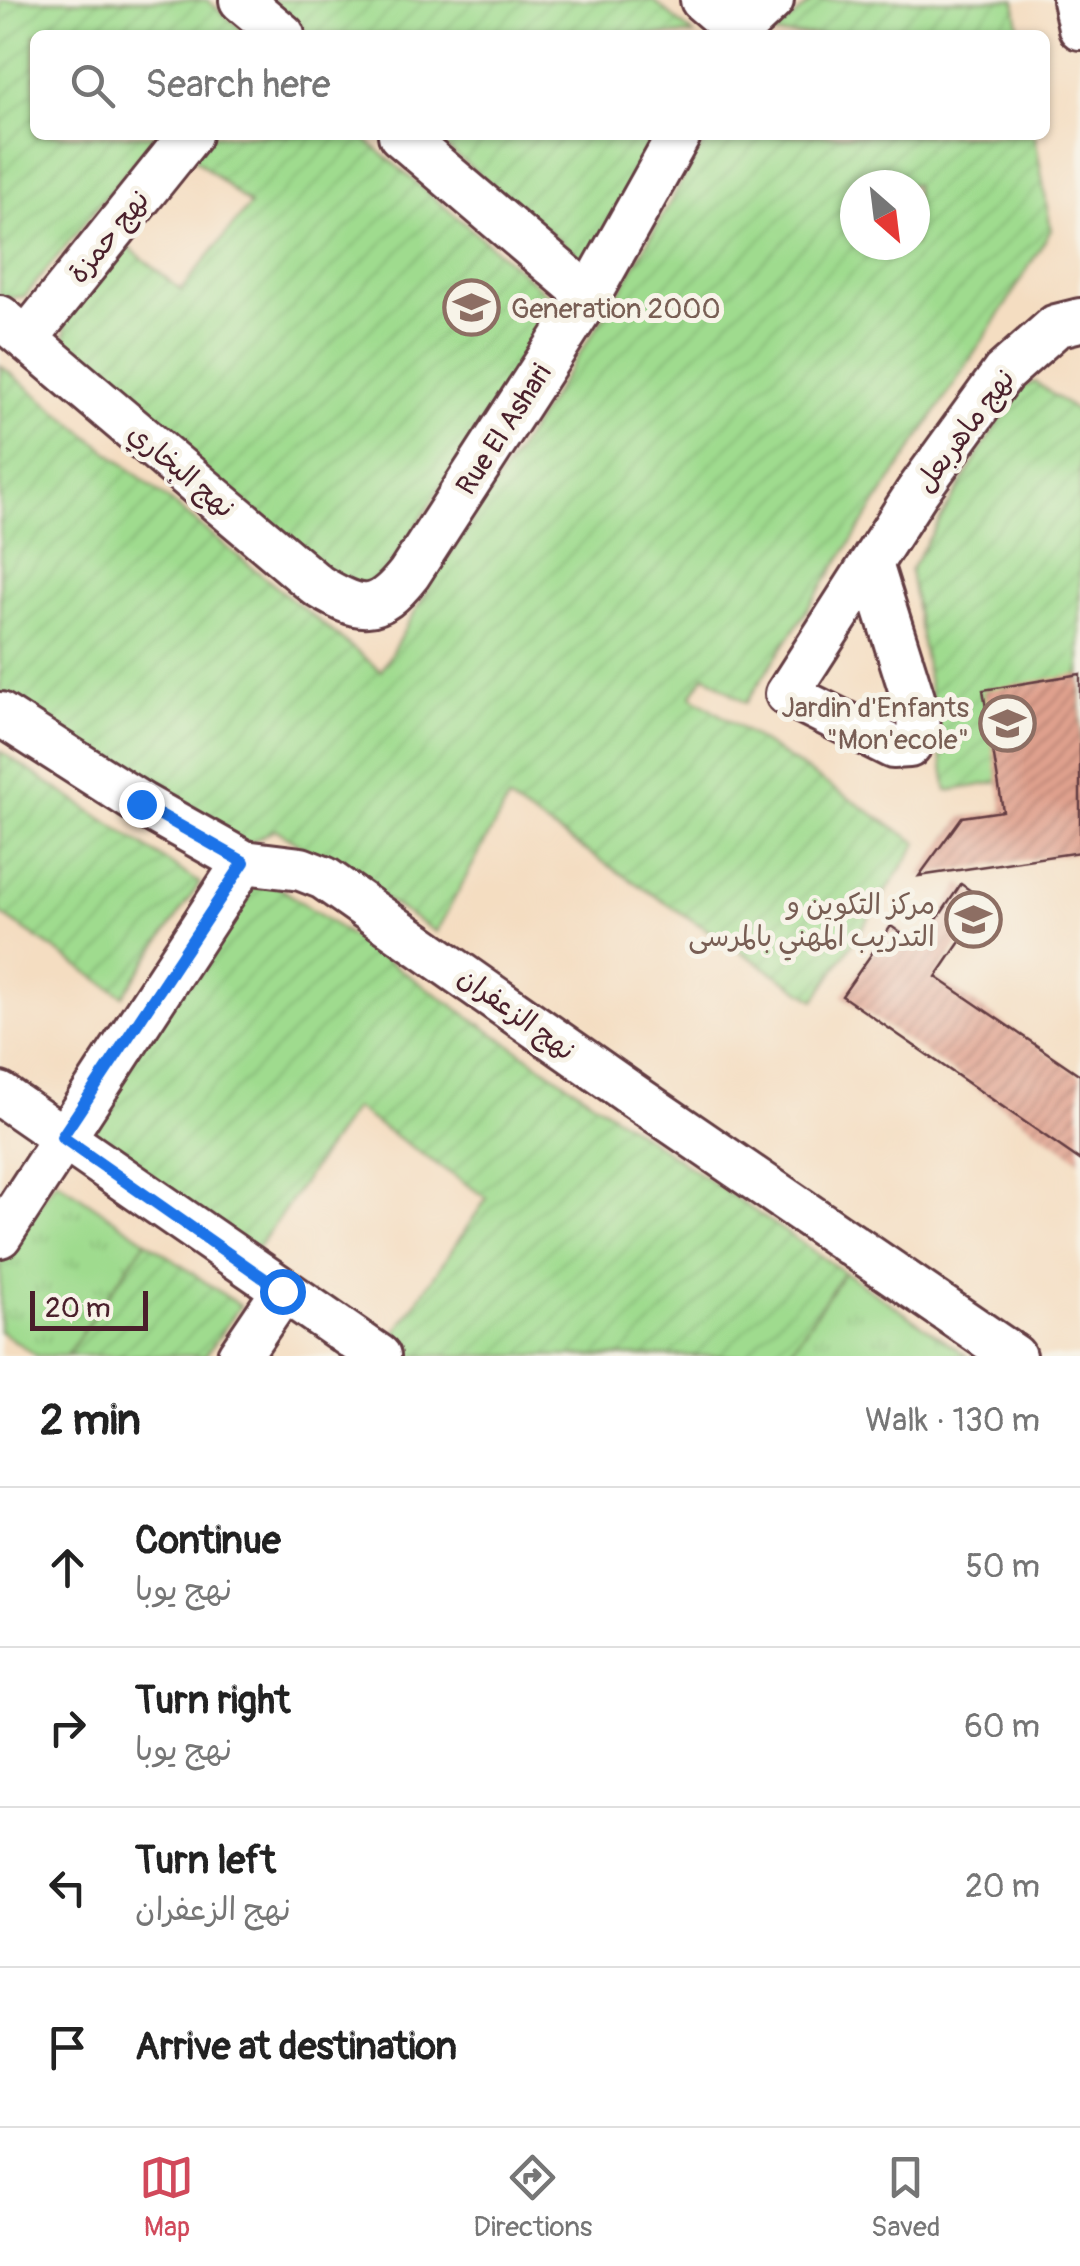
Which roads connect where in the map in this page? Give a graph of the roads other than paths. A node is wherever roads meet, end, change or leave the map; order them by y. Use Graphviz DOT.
graph roads {
  1 [pos="240,0"];
  2 [pos="702,0"];
  3 [pos="772,0"];
  4 [pos="1074,0"];
  5 [pos="1080,28"];
  6 [pos="273,30"];
  7 [pos="733,30"];
  8 [pos="739,30"];
  9 [pos="185,140"];
  10 [pos="406,140"];
  11 [pos="676,140"];
  12 [pos="589,296"];
  13 [pos="1080,320"];
  14 [pos="13,328"];
  15 [pos="870,564"];
  16 [pos="372,606"];
  17 [pos="0,714"];
  18 [pos="244,862"];
  19 [pos="0,1094"];
  20 [pos="62,1137"];
  21 [pos="0,1236"];
  22 [pos="282,1291"];
  23 [pos="240,1356"];
  24 [pos="378,1356"];
  25 [pos="1014,1356"];
  1 -- 6 [label="street"];
  2 -- 7 [label="street"];
  3 -- 8 [label="street"];
  4 -- 5 [label="street"];
  9 -- 14 [label="street, نهج حمزة"];
  10 -- 12 [label="street"];
  11 -- 12 [label="street, Rue El Ashari"];
  12 -- 16 [label="street, Rue El Ashari"];
  13 -- 15 [label="street, نهج ماهربعل"];
  14 -- 16 [label="street, نهج البخاري"];
  17 -- 18 [label="street, نهج الزعفران"];
  18 -- 20 [label="street"];
  18 -- 25 [label="street, نهج الزعفران"];
  19 -- 20 [label="street"];
  20 -- 21 [label="street"];
  20 -- 22 [label="street"];
  22 -- 23 [label="street"];
  22 -- 24 [label="street"];
}
